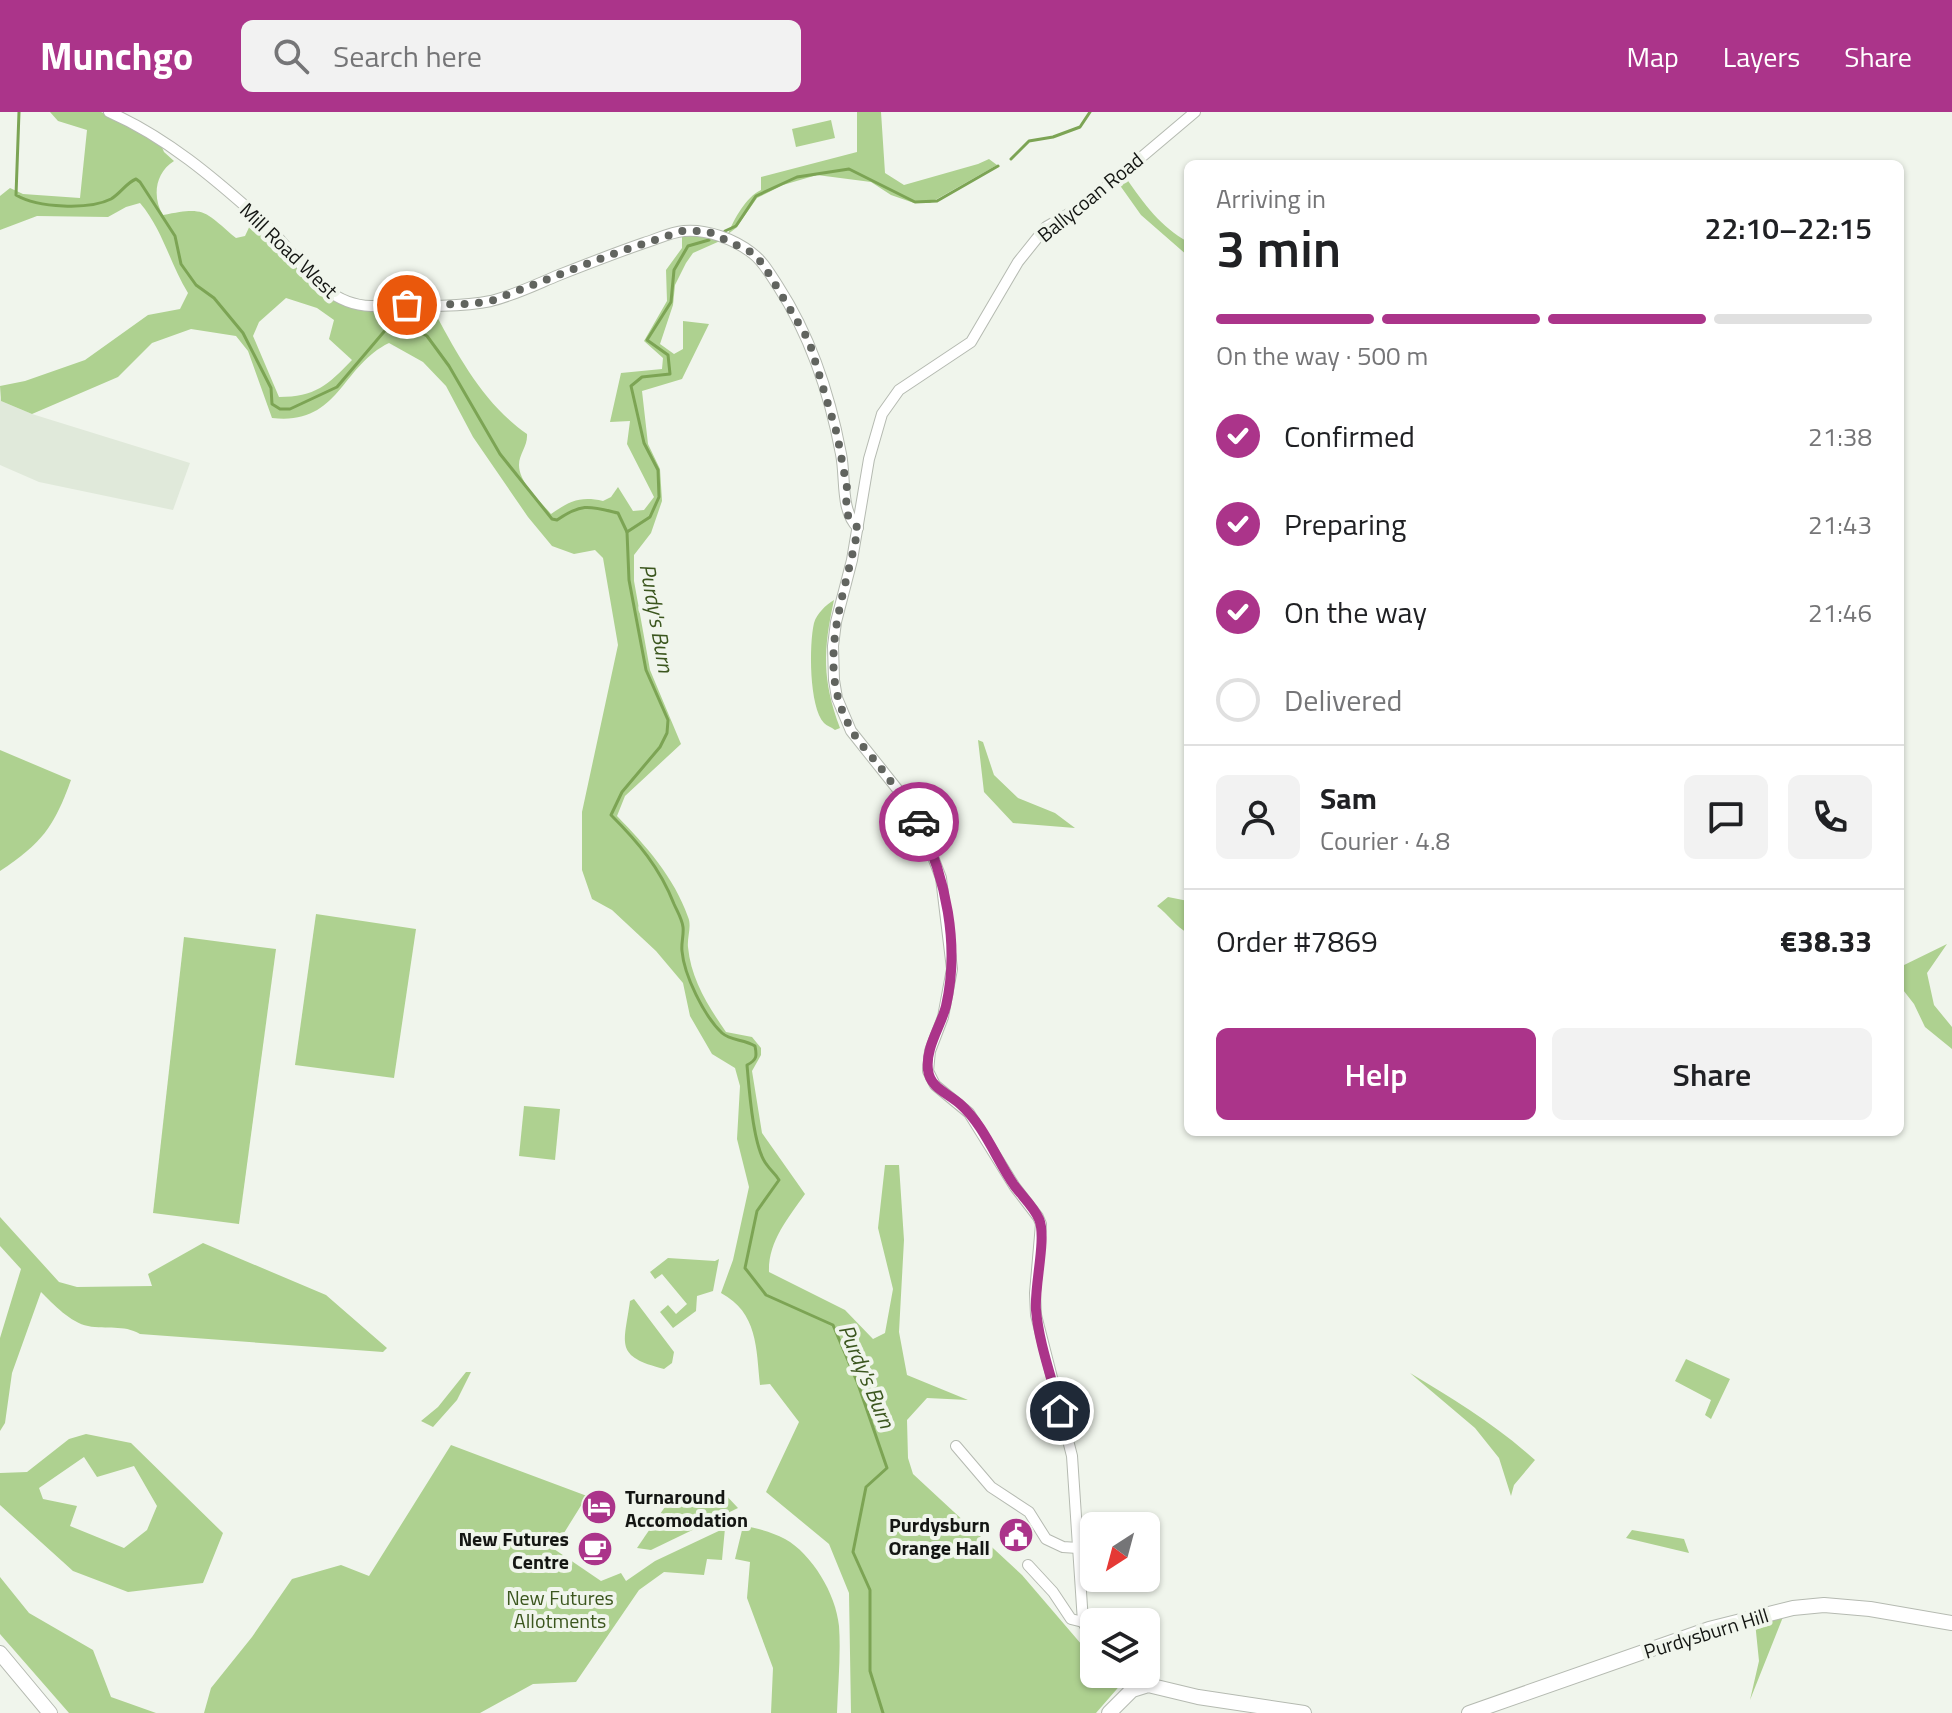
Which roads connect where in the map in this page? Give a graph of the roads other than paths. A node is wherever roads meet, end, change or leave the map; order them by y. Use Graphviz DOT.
graph roads {
  1 [pos="109,112"];
  2 [pos="1195,112"];
  3 [pos="858,528"];
  4 [pos="956,1446"];
  5 [pos="1078,1548"];
  6 [pos="1028,1565"];
  7 [pos="1082,1608"];
  8 [pos="1080,1621"];
  9 [pos="1952,1623"];
  10 [pos="0,1653"];
  11 [pos="1160,1686"];
  12 [pos="1136,1688"];
  13 [pos="50,1713"];
  14 [pos="1109,1713"];
  15 [pos="1304,1713"];
  16 [pos="1469,1713"];
  1 -- 3 [label="street, Mill Road West"];
  2 -- 3 [label="street, Ballycoan Road"];
  3 -- 5 [label="street, Ballycoan Road"];
  4 -- 5 [label="street"];
  5 -- 7 [label="street, Ballycoan Road"];
  6 -- 8 [label="street"];
  9 -- 16 [label="main road, Purdysburn Hill"];
  10 -- 13 [label="main road"];
  11 -- 15 [label="main road"];
  12 -- 14 [label="main road"];
}
